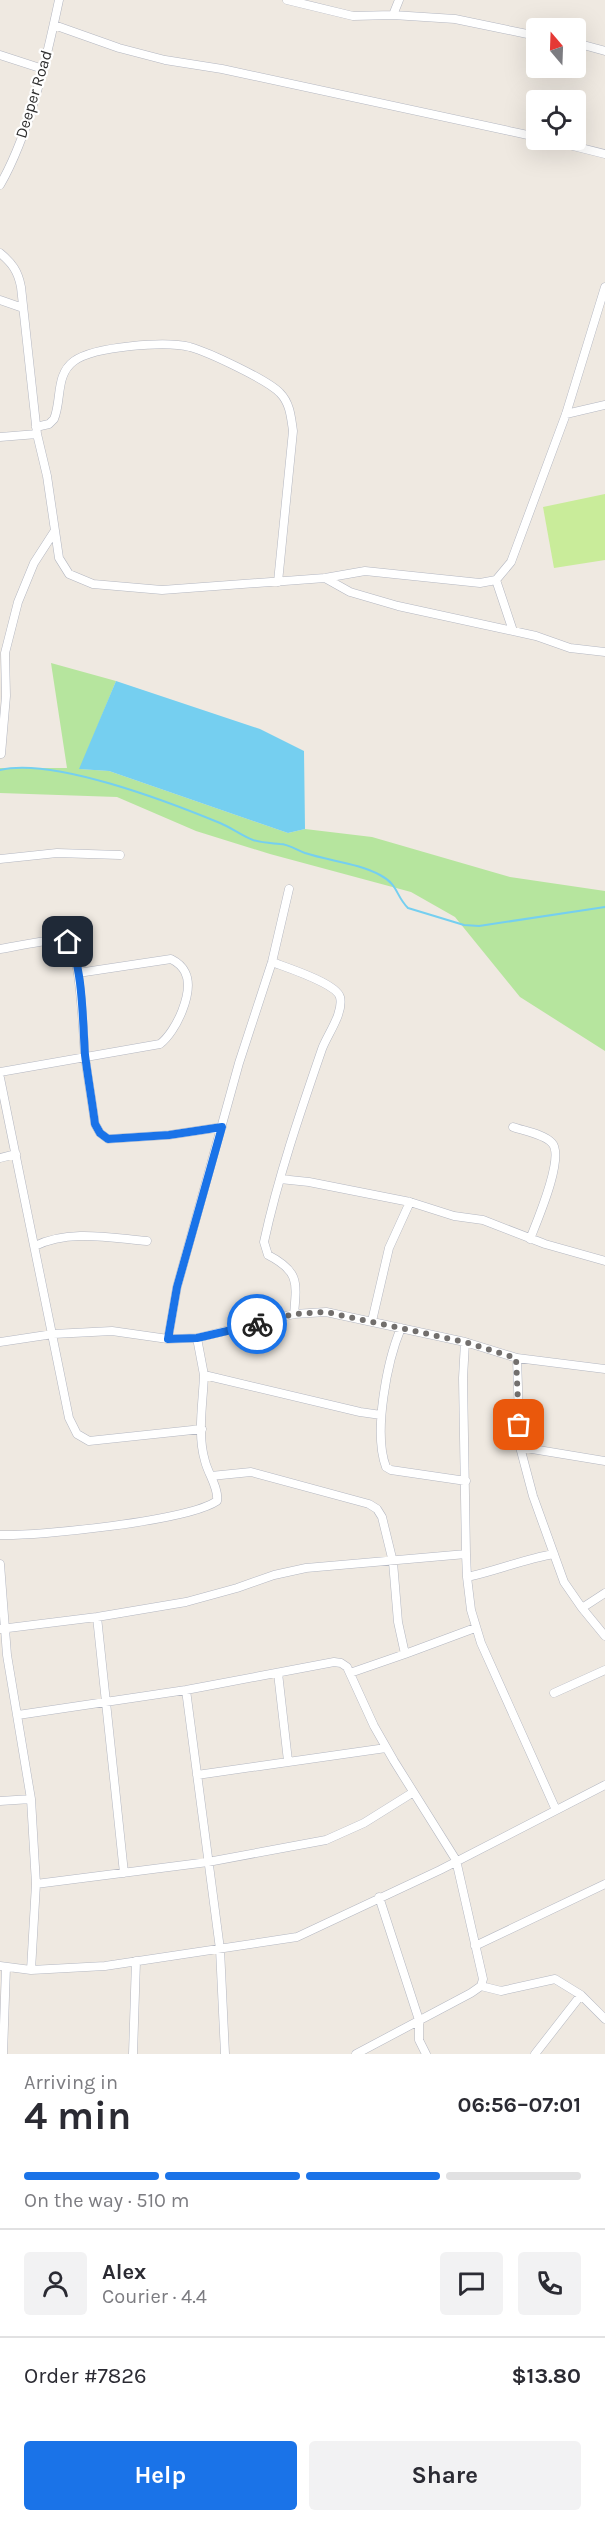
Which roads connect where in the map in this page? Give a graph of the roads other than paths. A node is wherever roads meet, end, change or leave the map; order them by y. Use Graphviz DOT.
graph roads {
  1 [pos="59,0"];
  2 [pos="287,0"];
  3 [pos="399,0"];
  4 [pos="393,15"];
  5 [pos="54,25"];
  6 [pos="526,34"];
  7 [pos="586,46"];
  8 [pos="605,51"];
  9 [pos="0,55"];
  10 [pos="43,69"];
  11 [pos="526,135"];
  12 [pos="586,149"];
  13 [pos="605,154"];
  14 [pos="0,185"];
  15 [pos="0,253"];
  16 [pos="605,287"];
  17 [pos="0,300"];
  18 [pos="23,308"];
  19 [pos="605,405"];
  20 [pos="566,414"];
  21 [pos="37,431"];
  22 [pos="0,436"];
  23 [pos="54,532"];
  24 [pos="325,578"];
  25 [pos="496,580"];
  26 [pos="278,582"];
  27 [pos="513,631"];
  28 [pos="605,652"];
  29 [pos="2,653"];
  30 [pos="1,754"];
  31 [pos="120,855"];
  32 [pos="0,859"];
  33 [pos="289,889"];
  34 [pos="0,949"];
  35 [pos="272,962"];
  36 [pos="78,973"];
  37 [pos="86,1056"];
  38 [pos="0,1072"];
  39 [pos="0,1078"];
  40 [pos="222,1127"];
  41 [pos="513,1127"];
  42 [pos="16,1154"];
  43 [pos="0,1158"];
  44 [pos="280,1179"];
  45 [pos="410,1202"];
  46 [pos="530,1239"];
  47 [pos="147,1241"];
  48 [pos="35,1246"];
  49 [pos="605,1261"];
  50 [pos="294,1314"];
  51 [pos="372,1322"];
  52 [pos="401,1328"];
  53 [pos="52,1334"];
  54 [pos="197,1338"];
  55 [pos="168,1339"];
  56 [pos="0,1342"];
  57 [pos="465,1342"];
  58 [pos="516,1358"];
  59 [pos="605,1369"];
  60 [pos="204,1375"];
  61 [pos="381,1415"];
  62 [pos="202,1430"];
  63 [pos="520,1447"];
  64 [pos="605,1461"];
  65 [pos="211,1476"];
  66 [pos="466,1481"];
  67 [pos="0,1535"];
  68 [pos="466,1554"];
  69 [pos="554,1554"];
  70 [pos="393,1562"];
  71 [pos="0,1564"];
  72 [pos="467,1577"];
  73 [pos="605,1593"];
  74 [pos="582,1608"];
  75 [pos="97,1617"];
  76 [pos="475,1628"];
  77 [pos="2,1629"];
  78 [pos="605,1636"];
  79 [pos="405,1654"];
  80 [pos="605,1670"];
  81 [pos="278,1672"];
  82 [pos="350,1673"];
  83 [pos="186,1690"];
  84 [pos="554,1693"];
  85 [pos="105,1702"];
  86 [pos="18,1715"];
  87 [pos="387,1748"];
  88 [pos="288,1761"];
  89 [pos="197,1775"];
  90 [pos="605,1785"];
  91 [pos="412,1793"];
  92 [pos="31,1799"];
  93 [pos="0,1801"];
  94 [pos="556,1810"];
  95 [pos="456,1860"];
  96 [pos="208,1862"];
  97 [pos="124,1873"];
  98 [pos="36,1884"];
  99 [pos="605,1884"];
  100 [pos="379,1897"];
  101 [pos="475,1946"];
  102 [pos="220,1949"];
  103 [pos="136,1961"];
  104 [pos="3,1966"];
  105 [pos="31,1970"];
  106 [pos="481,1986"];
  107 [pos="581,1995"];
  108 [pos="605,2019"];
  109 [pos="419,2020"];
  110 [pos="3,2054"];
  111 [pos="133,2054"];
  112 [pos="225,2054"];
  113 [pos="356,2054"];
  114 [pos="426,2054"];
  115 [pos="535,2054"];
  1 -- 5 [label="street, Deeper Road"];
  2 -- 4 [label="street"];
  3 -- 4 [label="street"];
  4 -- 6 [label="street"];
  5 -- 10 [label="street, Deeper Road"];
  5 -- 11 [label="street"];
  7 -- 8 [label="street"];
  9 -- 10 [label="street"];
  10 -- 14 [label="street, Deeper Road"];
  12 -- 13 [label="street"];
  15 -- 18 [label="street"];
  16 -- 20 [label="street"];
  17 -- 18 [label="street"];
  18 -- 21 [label="street"];
  19 -- 20 [label="street"];
  20 -- 25 [label="street"];
  21 -- 22 [label="street"];
  21 -- 23 [label="street"];
  21 -- 26 [label="street"];
  23 -- 26 [label="street"];
  23 -- 29 [label="street"];
  24 -- 25 [label="street"];
  24 -- 26 [label="street"];
  24 -- 27 [label="street"];
  25 -- 27 [label="street"];
  27 -- 28 [label="street"];
  29 -- 30 [label="street"];
  31 -- 32 [label="street"];
  33 -- 35 [label="street"];
  34 -- 36 [label="street"];
  35 -- 40 [label="street"];
  35 -- 44 [label="street"];
  36 -- 37 [label="street"];
  36 -- 37 [label="street"];
  37 -- 38 [label="street"];
  37 -- 40 [label="street"];
  39 -- 42 [label="street"];
  40 -- 55 [label="street"];
  41 -- 46 [label="street"];
  42 -- 43 [label="street"];
  42 -- 48 [label="street"];
  44 -- 45 [label="street"];
  44 -- 50 [label="street"];
  45 -- 46 [label="street"];
  45 -- 51 [label="street"];
  46 -- 49 [label="street"];
  47 -- 48 [label="street"];
  48 -- 53 [label="street"];
  50 -- 51 [label="street"];
  50 -- 54 [label="street"];
  51 -- 52 [label="street"];
  52 -- 57 [label="street"];
  52 -- 61 [label="street"];
  53 -- 55 [label="street"];
  53 -- 56 [label="street"];
  53 -- 62 [label="street"];
  54 -- 55 [label="street"];
  54 -- 60 [label="street"];
  57 -- 58 [label="street"];
  57 -- 66 [label="street"];
  58 -- 59 [label="street"];
  58 -- 63 [label="street"];
  60 -- 61 [label="street"];
  60 -- 62 [label="street"];
  61 -- 66 [label="street"];
  62 -- 65 [label="street"];
  63 -- 64 [label="street"];
  63 -- 69 [label="street"];
  65 -- 67 [label="street"];
  65 -- 70 [label="street"];
  66 -- 68 [label="street"];
  68 -- 70 [label="street"];
  68 -- 72 [label="street"];
  69 -- 72 [label="street"];
  69 -- 74 [label="street"];
  70 -- 75 [label="street"];
  70 -- 79 [label="street"];
  71 -- 77 [label="street"];
  72 -- 76 [label="street"];
  73 -- 74 [label="street"];
  74 -- 78 [label="street"];
  75 -- 77 [label="street"];
  75 -- 85 [label="street"];
  76 -- 79 [label="street"];
  76 -- 94 [label="street"];
  77 -- 86 [label="street"];
  79 -- 82 [label="street"];
  80 -- 84 [label="street"];
  81 -- 82 [label="street"];
  81 -- 83 [label="street"];
  81 -- 88 [label="street"];
  82 -- 87 [label="street"];
  83 -- 85 [label="street"];
  83 -- 89 [label="street"];
  85 -- 86 [label="street"];
  85 -- 97 [label="street"];
  86 -- 92 [label="street"];
  87 -- 88 [label="street"];
  87 -- 91 [label="street"];
  88 -- 89 [label="street"];
  89 -- 96 [label="street"];
  90 -- 94 [label="street"];
  91 -- 95 [label="street"];
  91 -- 96 [label="street"];
  92 -- 93 [label="street"];
  92 -- 98 [label="street"];
  94 -- 95 [label="street"];
  95 -- 100 [label="street"];
  95 -- 101 [label="street"];
  96 -- 97 [label="street"];
  96 -- 102 [label="street"];
  97 -- 98 [label="street"];
  98 -- 105 [label="street"];
  99 -- 101 [label="street"];
  100 -- 102 [label="street"];
  100 -- 109 [label="street"];
  101 -- 106 [label="street"];
  102 -- 103 [label="street"];
  102 -- 112 [label="street"];
  103 -- 105 [label="street"];
  103 -- 111 [label="street"];
  104 -- 105 [label="street"];
  104 -- 110 [label="street"];
  106 -- 107 [label="street"];
  106 -- 109 [label="street"];
  107 -- 108 [label="street"];
  107 -- 115 [label="street"];
  109 -- 113 [label="street"];
  109 -- 114 [label="street"];
}
